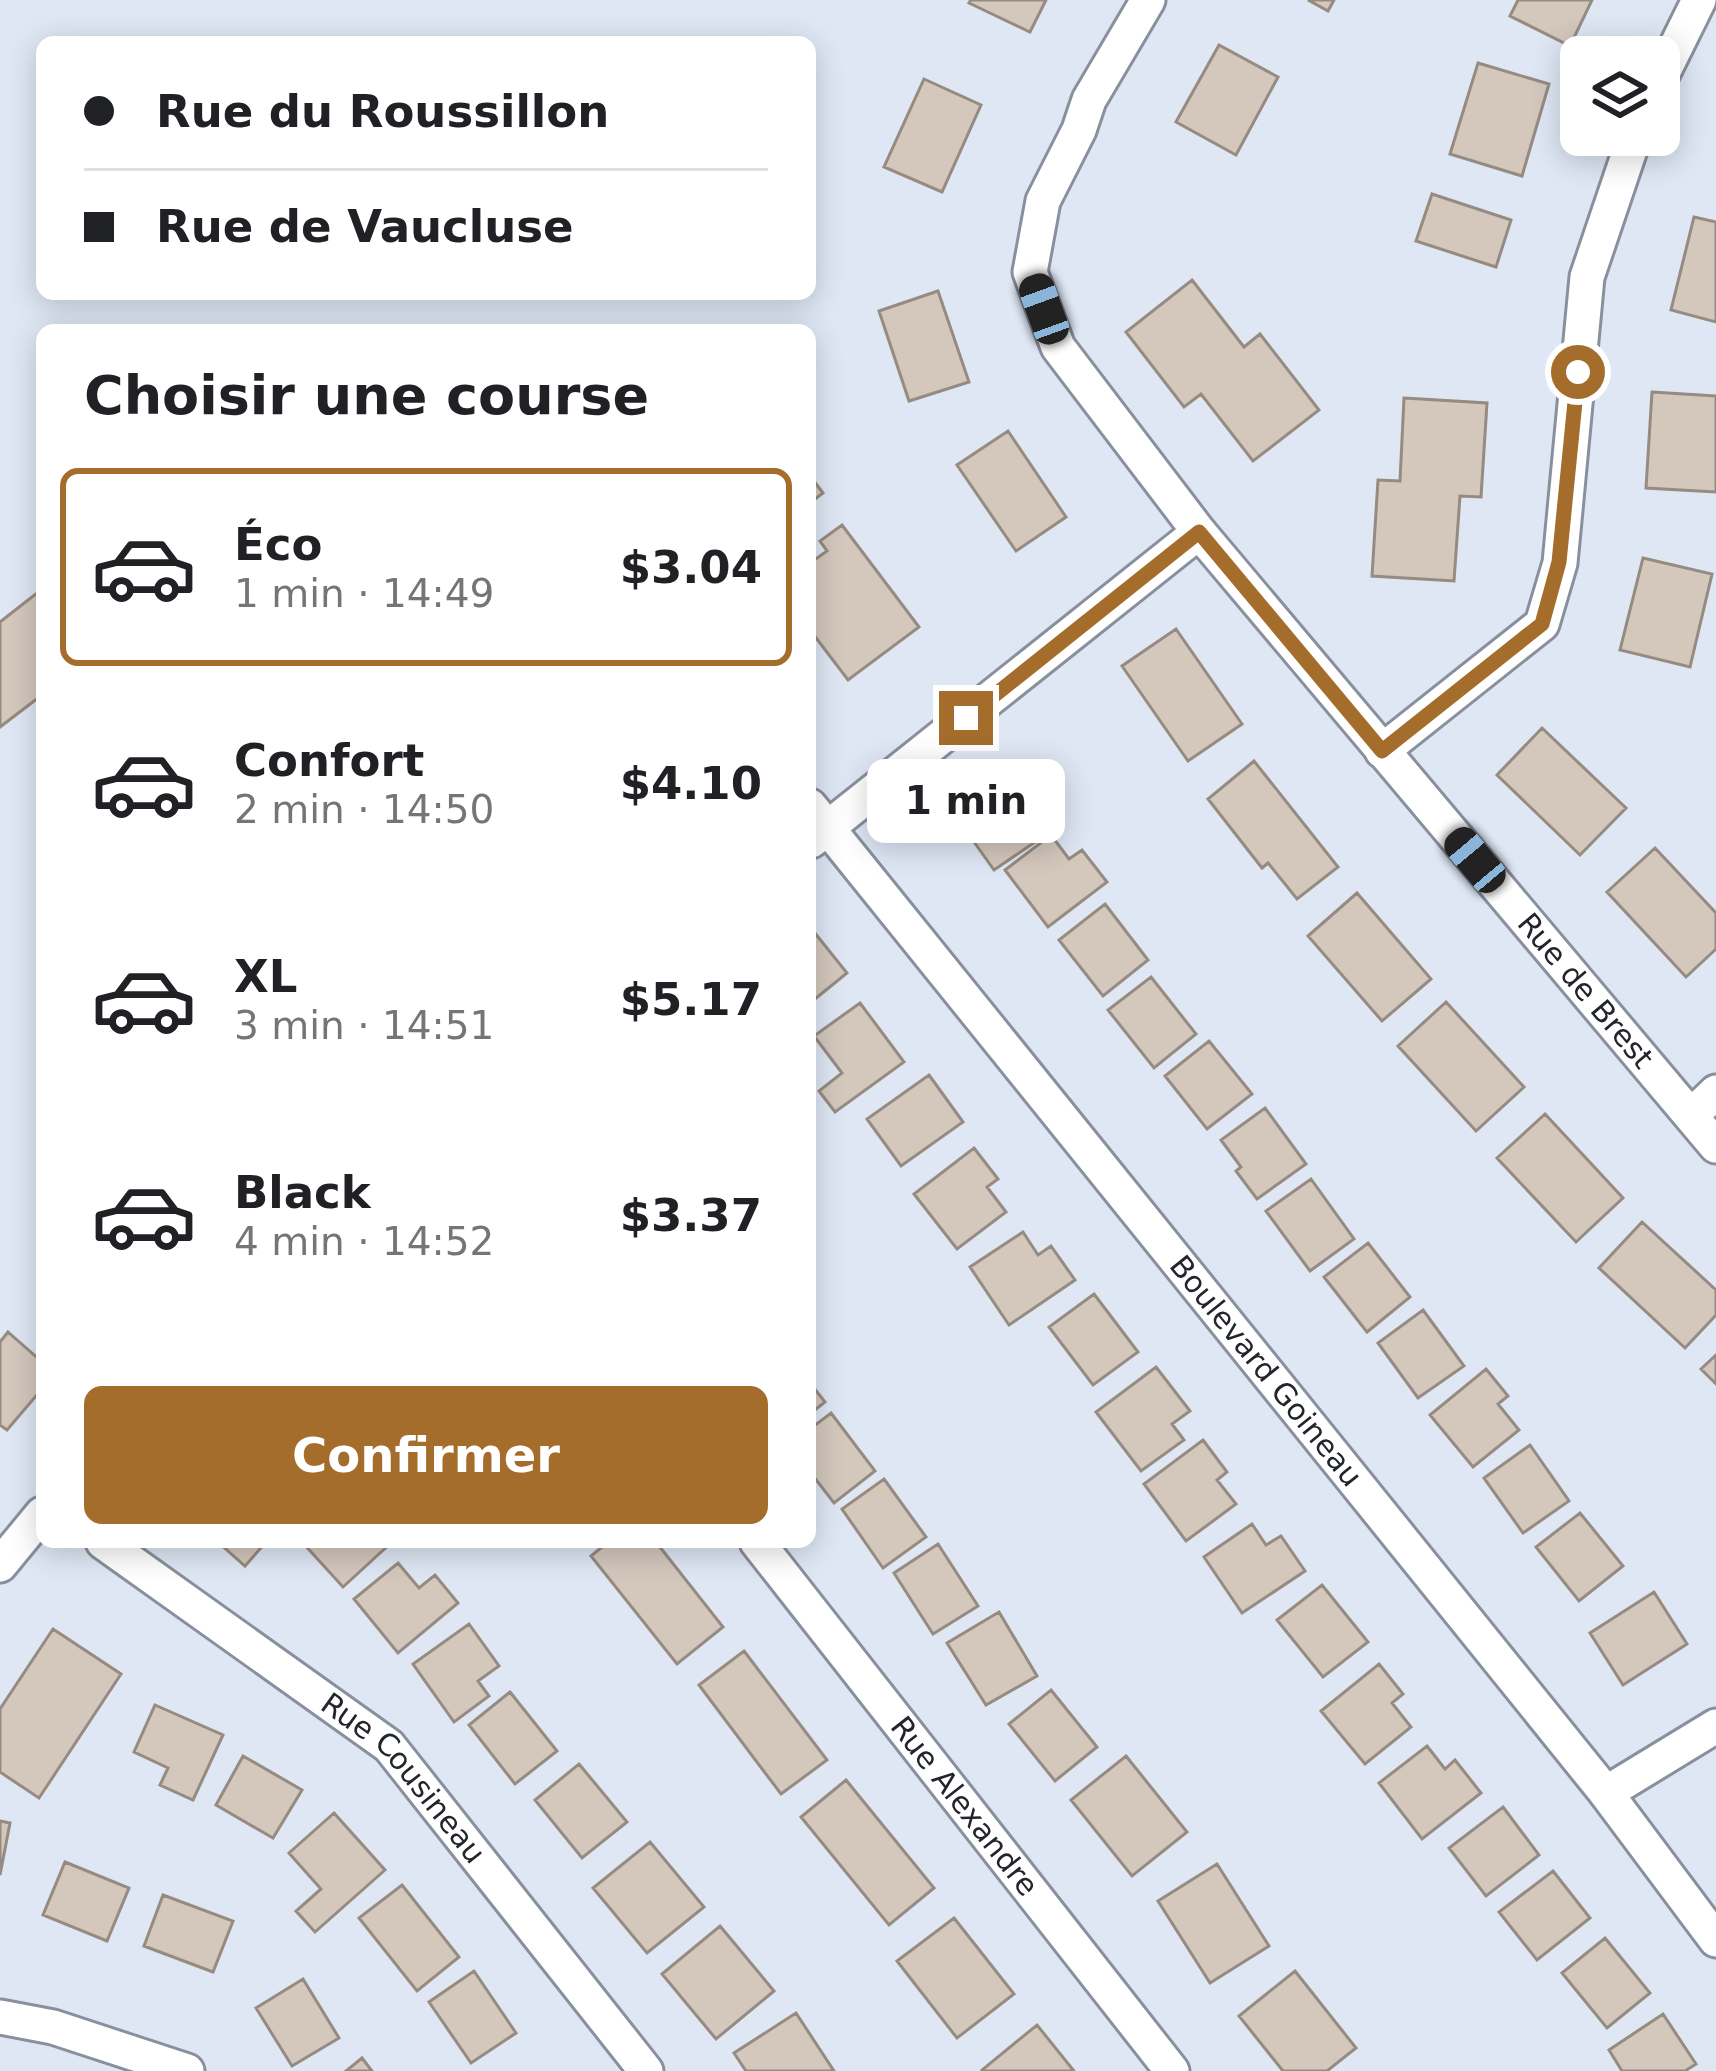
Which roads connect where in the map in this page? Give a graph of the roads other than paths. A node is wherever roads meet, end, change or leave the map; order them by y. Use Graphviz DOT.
graph roads {
  1 [pos="1148,0"];
  2 [pos="1699,0"];
  3 [pos="1680,38"];
  4 [pos="1628,156"];
  5 [pos="1199,532"];
  6 [pos="1382,751"];
  7 [pos="816,826"];
  8 [pos="1716,1092"];
  9 [pos="1691,1116"];
  10 [pos="1716,1146"];
  11 [pos="36,1521"];
  12 [pos="111,1548"];
  13 [pos="762,1548"];
  14 [pos="0,1565"];
  15 [pos="1716,1726"];
  16 [pos="1606,1793"];
  17 [pos="1716,1940"];
  18 [pos="0,2017"];
  19 [pos="188,2071"];
  20 [pos="646,2071"];
  21 [pos="1172,2071"];
  1 -- 5 [label="street, Rue de Brest"];
  2 -- 3 [label="street"];
  4 -- 6 [label="street"];
  5 -- 6 [label="street, Rue de Brest"];
  5 -- 7 [label="street"];
  6 -- 9 [label="street, Rue de Brest"];
  7 -- 16 [label="street, Boulevard Goineau"];
  8 -- 9 [label="street"];
  9 -- 10 [label="street, Rue de Brest"];
  11 -- 14 [label="street"];
  12 -- 20 [label="street, Rue Cousineau"];
  13 -- 21 [label="street, Rue Alexandre"];
  15 -- 16 [label="street"];
  16 -- 17 [label="street, Boulevard Goineau"];
  18 -- 19 [label="street"];
}
